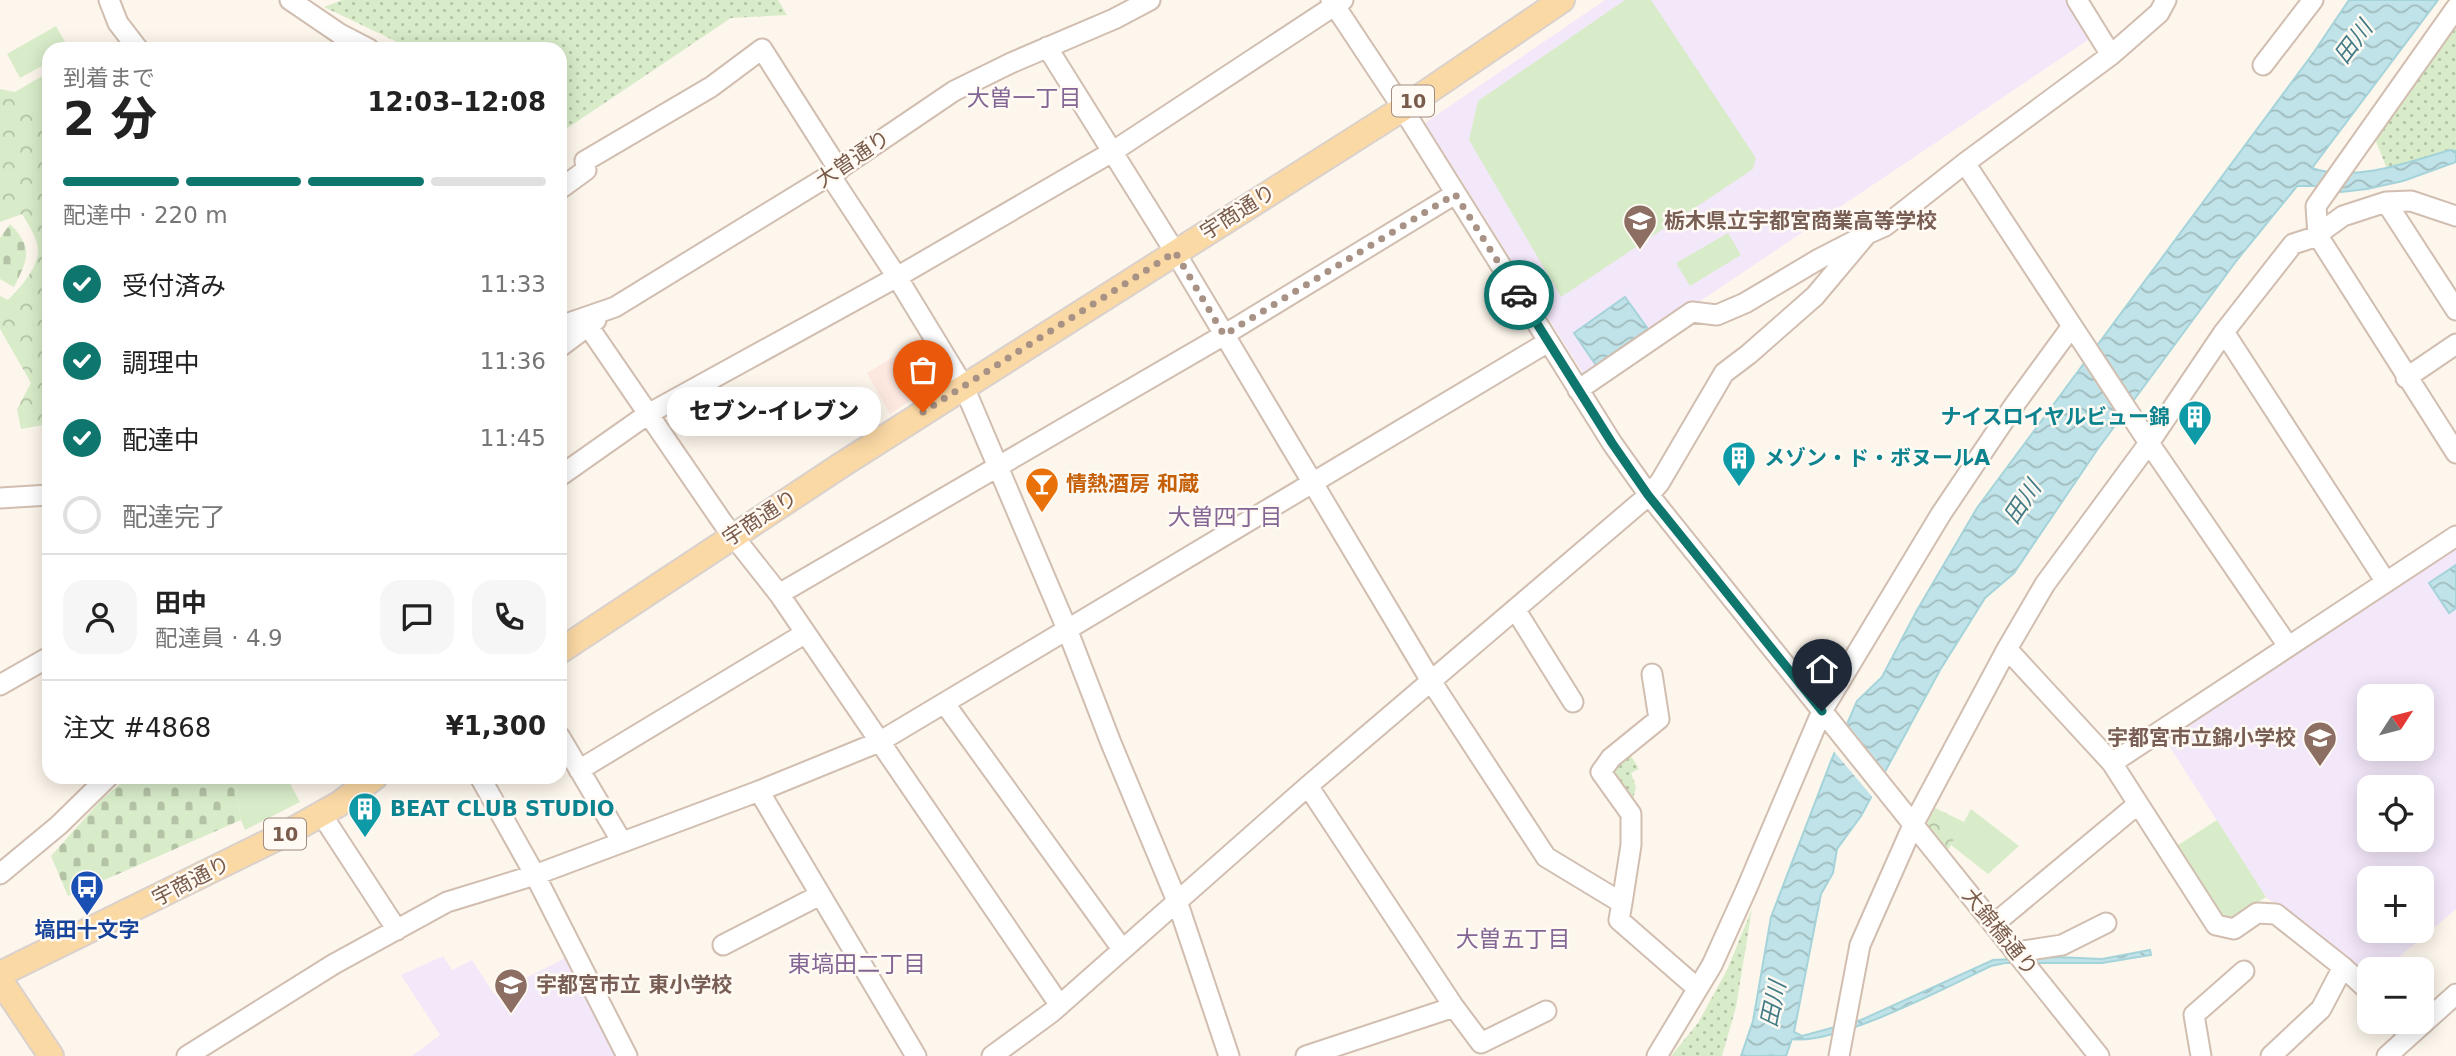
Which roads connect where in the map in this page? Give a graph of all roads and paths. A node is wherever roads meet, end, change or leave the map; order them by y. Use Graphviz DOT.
graph roads {
  1 [pos="109,0"];
  2 [pos="290,0"];
  3 [pos="1150,0"];
  4 [pos="1562,0"];
  5 [pos="2077,0"];
  6 [pos="2166,0"];
  7 [pos="2313,0"];
  8 [pos="1336,2"];
  9 [pos="2456,8"];
  10 [pos="133,42"];
  11 [pos="356,42"];
  12 [pos="1047,47"];
  13 [pos="2111,55"];
  14 [pos="2263,65"];
  15 [pos="1402,109"];
  16 [pos="1112,152"];
  17 [pos="1965,163"];
  18 [pos="834,173"];
  19 [pos="567,184"];
  20 [pos="1455,194"];
  21 [pos="2386,202"];
  22 [pos="2456,216"];
  23 [pos="1867,234"];
  24 [pos="2318,234"];
  25 [pos="1175,252"];
  26 [pos="897,277"];
  27 [pos="615,306"];
  28 [pos="2456,310"];
  29 [pos="567,323"];
  30 [pos="588,326"];
  31 [pos="2224,332"];
  32 [pos="2076,333"];
  33 [pos="1224,335"];
  34 [pos="567,342"];
  35 [pos="1548,342"];
  36 [pos="2456,344"];
  37 [pos="2406,378"];
  38 [pos="964,387"];
  39 [pos="1578,390"];
  40 [pos="648,414"];
  41 [pos="2146,438"];
  42 [pos="2456,453"];
  43 [pos="997,466"];
  44 [pos="567,471"];
  45 [pos="1312,482"];
  46 [pos="42,495"];
  47 [pos="1648,495"];
  48 [pos="0,498"];
  49 [pos="733,536"];
  50 [pos="2456,536"];
  51 [pos="2386,582"];
  52 [pos="779,594"];
  53 [pos="1514,609"];
  54 [pos="1067,629"];
  55 [pos="804,634"];
  56 [pos="567,646"];
  57 [pos="2288,646"];
  58 [pos="2007,649"];
  59 [pos="42,661"];
  60 [pos="1652,674"];
  61 [pos="1432,681"];
  62 [pos="0,685"];
  63 [pos="1573,702"];
  64 [pos="945,704"];
  65 [pos="1825,715"];
  66 [pos="879,742"];
  67 [pos="567,749"];
  68 [pos="2112,763"];
  69 [pos="579,770"];
  70 [pos="101,784"];
  71 [pos="361,784"];
  72 [pos="484,784"];
  73 [pos="1308,786"];
  74 [pos="759,791"];
  75 [pos="2138,804"];
  76 [pos="322,815"];
  77 [pos="1914,823"];
  78 [pos="622,842"];
  79 [pos="0,874"];
  80 [pos="535,875"];
  81 [pos="820,895"];
  82 [pos="1177,901"];
  83 [pos="1622,903"];
  84 [pos="2106,923"];
  85 [pos="1994,924"];
  86 [pos="397,930"];
  87 [pos="723,946"];
  88 [pos="1122,949"];
  89 [pos="2016,952"];
  90 [pos="2343,967"];
  91 [pos="2244,971"];
  92 [pos="0,974"];
  93 [pos="0,980"];
  94 [pos="2357,980"];
  95 [pos="1697,988"];
  96 [pos="2456,995"];
  97 [pos="1059,1004"];
  98 [pos="1454,1007"];
  99 [pos="2434,1009"];
  100 [pos="1546,1012"];
  101 [pos="2401,1034"];
  102 [pos="2392,1054"];
  103 [pos="51,1056"];
  104 [pos="187,1056"];
  105 [pos="626,1056"];
  106 [pos="916,1056"];
  107 [pos="992,1056"];
  108 [pos="1229,1056"];
  109 [pos="1306,1056"];
  110 [pos="1657,1056"];
  111 [pos="1839,1056"];
  112 [pos="2099,1056"];
  113 [pos="2201,1056"];
  114 [pos="2271,1056"];
  1 -- 10 [label="street"];
  2 -- 11 [label="street"];
  3 -- 12 [label="street, 大曽通り"];
  4 -- 15 [label="main road, 宇商通り / 10"];
  5 -- 13 [label="street"];
  6 -- 13 [label="street"];
  7 -- 14 [label="street"];
  8 -- 15 [label="street"];
  8 -- 16 [label="street"];
  9 -- 24 [label="street"];
  12 -- 16 [label="street"];
  12 -- 18 [label="street, 大曽通り"];
  13 -- 17 [label="street"];
  15 -- 20 [label="street"];
  15 -- 25 [label="main road, 宇商通り / 10"];
  16 -- 25 [label="street"];
  16 -- 26 [label="street"];
  17 -- 23 [label="street"];
  17 -- 32 [label="street"];
  18 -- 19 [label="street"];
  18 -- 26 [label="street"];
  18 -- 27 [label="street, 大曽通り"];
  20 -- 33 [label="street"];
  20 -- 35 [label="street"];
  21 -- 22 [label="street"];
  21 -- 24 [label="street"];
  21 -- 28 [label="street"];
  23 -- 39 [label="street"];
  23 -- 47 [label="street"];
  24 -- 31 [label="street"];
  24 -- 37 [label="street"];
  25 -- 33 [label="street"];
  25 -- 38 [label="main road, 宇商通り / 10"];
  26 -- 38 [label="street"];
  26 -- 40 [label="street"];
  27 -- 29 [label="street, 大曽通り"];
  27 -- 30 [label="street"];
  30 -- 34 [label="street"];
  30 -- 40 [label="street"];
  31 -- 41 [label="street"];
  31 -- 51 [label="street"];
  32 -- 41 [label="street"];
  32 -- 65 [label="street"];
  33 -- 43 [label="street"];
  33 -- 45 [label="street"];
  35 -- 39 [label="street"];
  35 -- 45 [label="street"];
  36 -- 37 [label="street"];
  37 -- 42 [label="street"];
  38 -- 43 [label="street"];
  38 -- 49 [label="main road, 宇商通り / 10"];
  39 -- 47 [label="street"];
  40 -- 44 [label="street"];
  40 -- 49 [label="street"];
  41 -- 57 [label="street"];
  41 -- 58 [label="street"];
  43 -- 52 [label="street"];
  43 -- 54 [label="street"];
  45 -- 54 [label="street"];
  45 -- 61 [label="street"];
  46 -- 48 [label="street"];
  47 -- 53 [label="street"];
  47 -- 65 [label="street"];
  49 -- 52 [label="street"];
  49 -- 56 [label="main road, 宇商通り / 10"];
  50 -- 51 [label="street"];
  51 -- 57 [label="street"];
  52 -- 55 [label="street"];
  53 -- 61 [label="street"];
  53 -- 63 [label="street"];
  54 -- 64 [label="street"];
  54 -- 82 [label="street"];
  55 -- 66 [label="street"];
  55 -- 69 [label="street"];
  57 -- 68 [label="street"];
  58 -- 68 [label="street"];
  58 -- 77 [label="street"];
  59 -- 62 [label="street"];
  60 -- 83 [label="street"];
  61 -- 73 [label="street"];
  61 -- 83 [label="street"];
  64 -- 66 [label="street"];
  64 -- 88 [label="street"];
  65 -- 77 [label="street, 大錦橋通り"];
  65 -- 95 [label="street"];
  66 -- 74 [label="street"];
  66 -- 97 [label="street"];
  67 -- 69 [label="street"];
  68 -- 75 [label="street"];
  69 -- 78 [label="street"];
  70 -- 79 [label="street"];
  71 -- 76 [label="main road, 宇商通り / 10"];
  72 -- 80 [label="street"];
  73 -- 82 [label="street"];
  73 -- 98 [label="street"];
  74 -- 78 [label="street"];
  74 -- 81 [label="street"];
  75 -- 85 [label="street"];
  75 -- 90 [label="street"];
  76 -- 86 [label="street"];
  76 -- 92 [label="main road, 宇商通り / 10"];
  77 -- 85 [label="street, 大錦橋通り"];
  77 -- 111 [label="street"];
  78 -- 80 [label="street"];
  80 -- 86 [label="street"];
  80 -- 105 [label="street"];
  81 -- 87 [label="street"];
  81 -- 106 [label="street"];
  82 -- 88 [label="street"];
  82 -- 108 [label="street"];
  83 -- 95 [label="street"];
  84 -- 89 [label="street"];
  85 -- 89 [label="street, 大錦橋通り"];
  86 -- 104 [label="street"];
  88 -- 97 [label="street"];
  89 -- 112 [label="street, 大錦橋通り"];
  90 -- 94 [label="street"];
  90 -- 114 [label="street"];
  91 -- 113 [label="street"];
  93 -- 103 [label="main road"];
  95 -- 110 [label="street"];
  96 -- 99 [label="street"];
  97 -- 107 [label="street"];
  98 -- 100 [label="street"];
  98 -- 109 [label="street"];
  101 -- 102 [label="street"];
}
